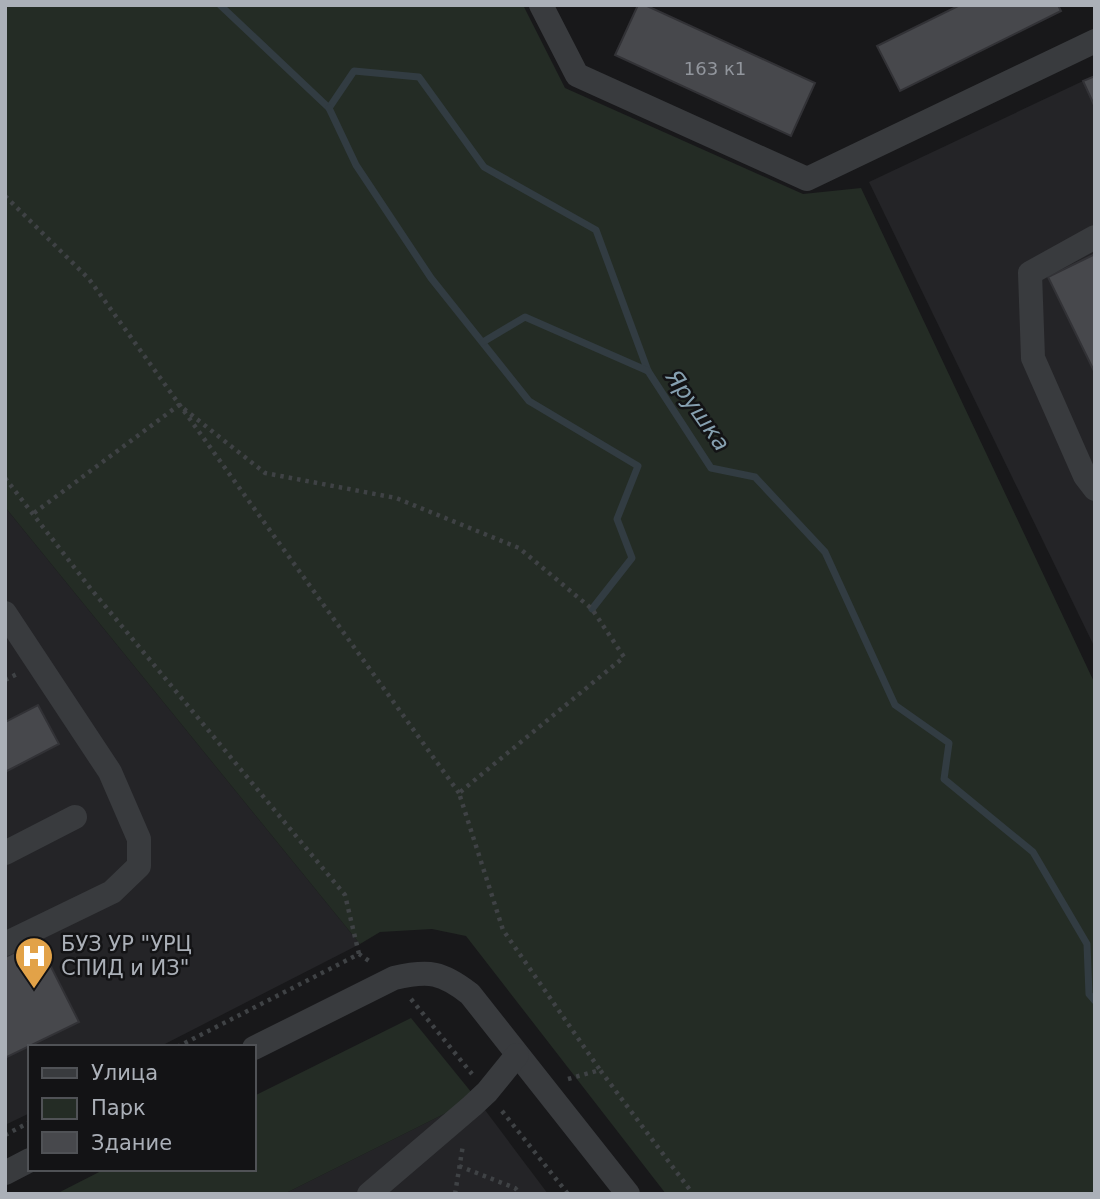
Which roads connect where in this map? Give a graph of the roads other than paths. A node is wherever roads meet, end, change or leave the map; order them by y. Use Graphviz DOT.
graph roads {
  1 [pos="541,5"];
  2 [pos="1095,41"];
  3 [pos="1095,237"];
  4 [pos="1095,489"];
  5 [pos="5,613"];
  6 [pos="75,817"];
  7 [pos="5,853"];
  8 [pos="5,944"];
  9 [pos="256,1047"];
  10 [pos="517,1055"];
  11 [pos="369,1194"];
  12 [pos="628,1194"];
  1 -- 2 [label="street"];
  3 -- 4 [label="street"];
  5 -- 8 [label="street"];
  6 -- 7 [label="street"];
  9 -- 10 [label="street"];
  10 -- 11 [label="street"];
  10 -- 12 [label="street"];
}
